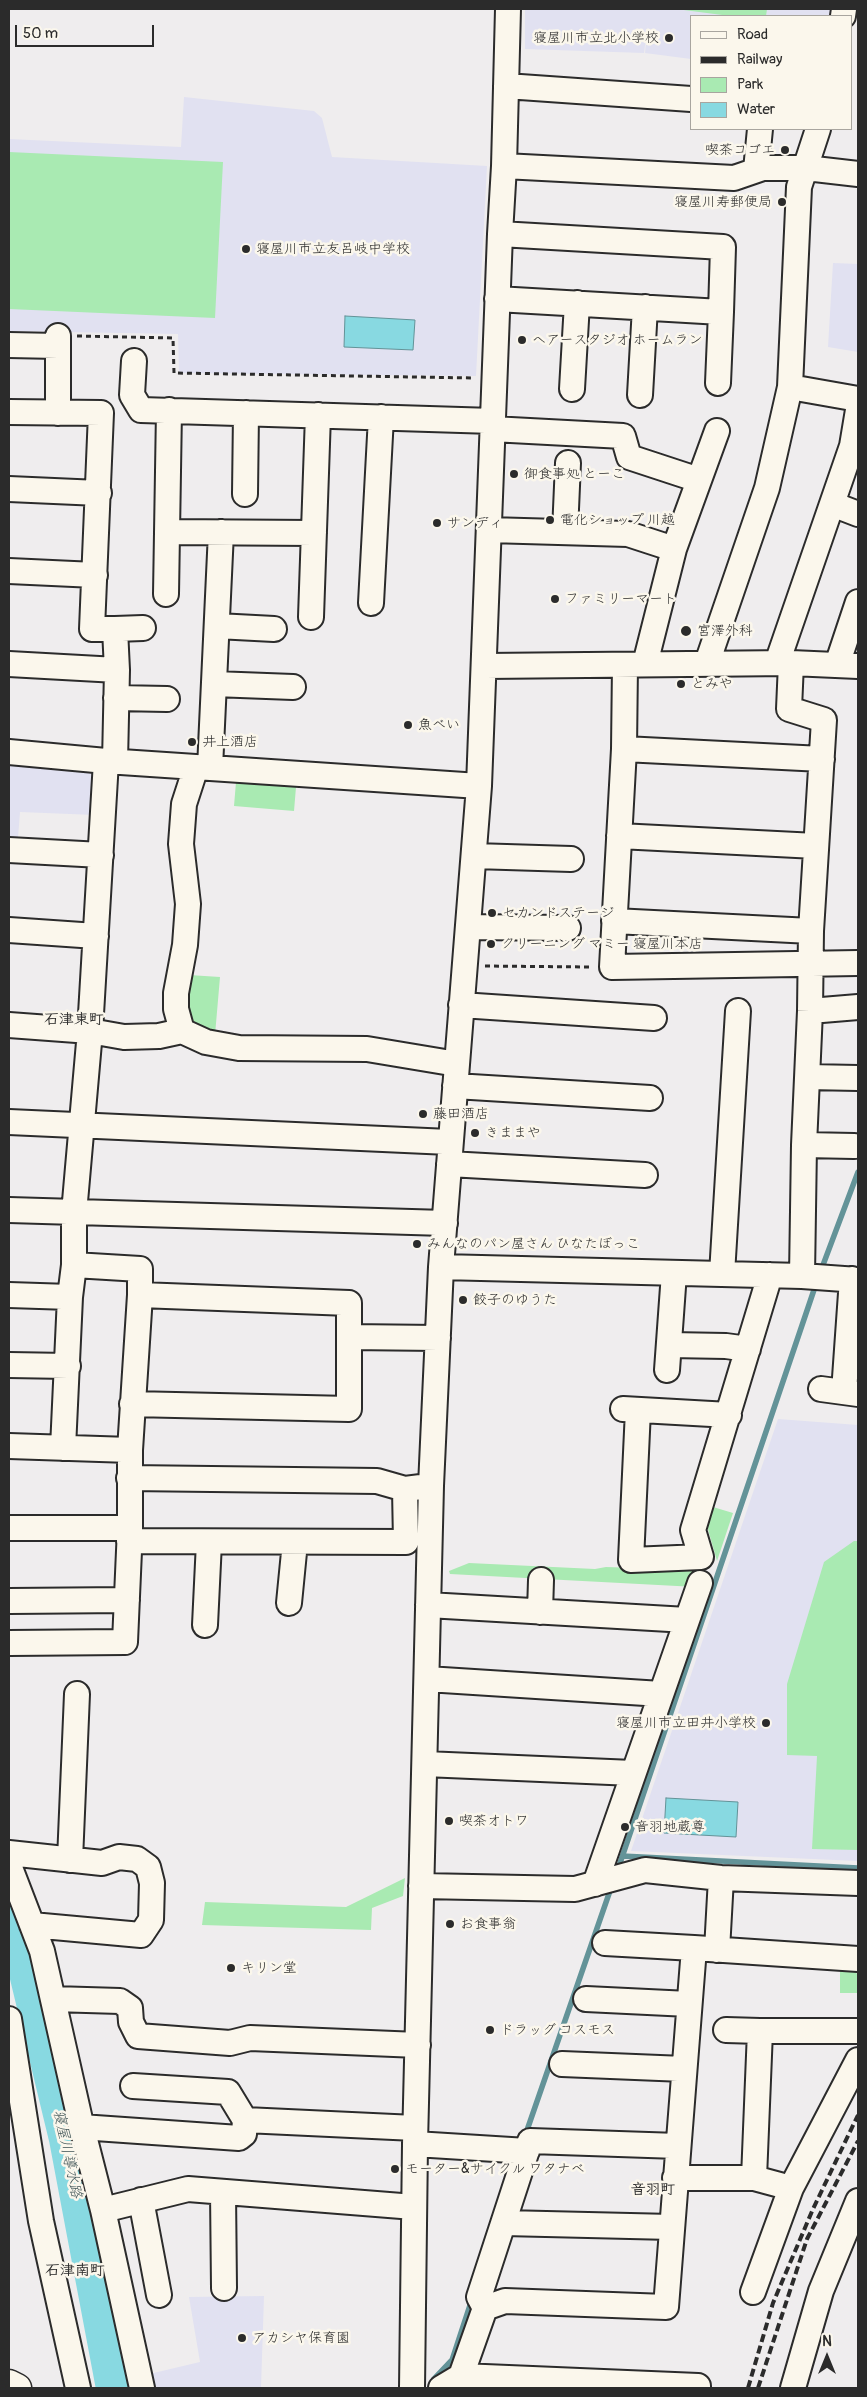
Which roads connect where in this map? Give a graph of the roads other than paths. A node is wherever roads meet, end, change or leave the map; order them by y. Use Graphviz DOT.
graph roads {
  1 [pos="508,9"];
  2 [pos="506,86"];
  3 [pos="690,99"];
  4 [pos="760,130"];
  5 [pos="818,130"];
  6 [pos="504,166"];
  7 [pos="806,168"];
  8 [pos="756,170"];
  9 [pos="858,174"];
  10 [pos="500,234"];
  11 [pos="497,299"];
  12 [pos="577,303"];
  13 [pos="645,307"];
  14 [pos="721,312"];
  15 [pos="9,345"];
  16 [pos="134,361"];
  17 [pos="718,383"];
  18 [pos="790,387"];
  19 [pos="572,388"];
  20 [pos="640,395"];
  21 [pos="858,399"];
  22 [pos="169,410"];
  23 [pos="858,410"];
  24 [pos="9,412"];
  25 [pos="246,413"];
  26 [pos="58,414"];
  27 [pos="318,415"];
  28 [pos="381,418"];
  29 [pos="492,425"];
  30 [pos="716,431"];
  31 [pos="568,463"];
  32 [pos="699,480"];
  33 [pos="9,489"];
  34 [pos="99,493"];
  35 [pos="246,494"];
  36 [pos="832,504"];
  37 [pos="858,514"];
  38 [pos="489,530"];
  39 [pos="168,532"];
  40 [pos="221,532"];
  41 [pos="565,532"];
  42 [pos="314,533"];
  43 [pos="674,549"];
  44 [pos="9,571"];
  45 [pos="95,574"];
  46 [pos="166,594"];
  47 [pos="858,602"];
  48 [pos="371,603"];
  49 [pos="310,617"];
  50 [pos="217,626"];
  51 [pos="143,628"];
  52 [pos="115,629"];
  53 [pos="274,629"];
  54 [pos="707,663"];
  55 [pos="784,663"];
  56 [pos="9,664"];
  57 [pos="635,665"];
  58 [pos="848,665"];
  59 [pos="485,666"];
  60 [pos="117,670"];
  61 [pos="214,684"];
  62 [pos="293,687"];
  63 [pos="116,698"];
  64 [pos="168,699"];
  65 [pos="624,749"];
  66 [pos="9,752"];
  67 [pos="822,759"];
  68 [pos="111,761"];
  69 [pos="203,767"];
  70 [pos="480,786"];
  71 [pos="619,836"];
  72 [pos="816,846"];
  73 [pos="9,850"];
  74 [pos="101,855"];
  75 [pos="474,856"];
  76 [pos="571,859"];
  77 [pos="614,921"];
  78 [pos="468,927"];
  79 [pos="568,928"];
  80 [pos="9,930"];
  81 [pos="810,931"];
  82 [pos="96,936"];
  83 [pos="858,963"];
  84 [pos="810,965"];
  85 [pos="461,1005"];
  86 [pos="858,1007"];
  87 [pos="810,1010"];
  88 [pos="738,1011"];
  89 [pos="654,1018"];
  90 [pos="9,1025"];
  91 [pos="182,1030"];
  92 [pos="90,1031"];
  93 [pos="456,1075"];
  94 [pos="808,1077"];
  95 [pos="858,1078"];
  96 [pos="650,1098"];
  97 [pos="9,1122"];
  98 [pos="81,1126"];
  99 [pos="804,1145"];
  100 [pos="854,1146"];
  101 [pos="449,1153"];
  102 [pos="645,1175"];
  103 [pos="9,1210"];
  104 [pos="74,1213"];
  105 [pos="445,1223"];
  106 [pos="74,1265"];
  107 [pos="441,1267"];
  108 [pos="674,1273"];
  109 [pos="722,1274"];
  110 [pos="770,1275"];
  111 [pos="804,1276"];
  112 [pos="847,1279"];
  113 [pos="9,1295"];
  114 [pos="140,1295"];
  115 [pos="70,1297"];
  116 [pos="349,1337"];
  117 [pos="438,1338"];
  118 [pos="670,1345"];
  119 [pos="748,1349"];
  120 [pos="9,1365"];
  121 [pos="68,1366"];
  122 [pos="667,1370"];
  123 [pos="841,1392"];
  124 [pos="132,1404"];
  125 [pos="729,1415"];
  126 [pos="9,1446"];
  127 [pos="63,1448"];
  128 [pos="130,1450"];
  129 [pos="129,1478"];
  130 [pos="432,1486"];
  131 [pos="405,1489"];
  132 [pos="9,1528"];
  133 [pos="130,1534"];
  134 [pos="209,1542"];
  135 [pos="294,1542"];
  136 [pos="406,1542"];
  137 [pos="430,1544"];
  138 [pos="541,1580"];
  139 [pos="700,1583"];
  140 [pos="127,1600"];
  141 [pos="9,1601"];
  142 [pos="289,1603"];
  143 [pos="428,1605"];
  144 [pos="540,1612"];
  145 [pos="687,1620"];
  146 [pos="205,1625"];
  147 [pos="9,1643"];
  148 [pos="427,1679"];
  149 [pos="76,1694"];
  150 [pos="661,1694"];
  151 [pos="425,1764"];
  152 [pos="633,1773"];
  153 [pos="9,1853"];
  154 [pos="70,1860"];
  155 [pos="9,1865"];
  156 [pos="721,1878"];
  157 [pos="608,1880"];
  158 [pos="858,1882"];
  159 [pos="420,1886"];
  160 [pos="32,1925"];
  161 [pos="605,1943"];
  162 [pos="694,1948"];
  163 [pos="717,1950"];
  164 [pos="858,1959"];
  165 [pos="53,1999"];
  166 [pos="586,1999"];
  167 [pos="689,2004"];
  168 [pos="9,2020"];
  169 [pos="726,2030"];
  170 [pos="760,2031"];
  171 [pos="858,2031"];
  172 [pos="418,2044"];
  173 [pos="858,2060"];
  174 [pos="562,2064"];
  175 [pos="684,2069"];
  176 [pos="133,2086"];
  177 [pos="245,2120"];
  178 [pos="81,2127"];
  179 [pos="415,2136"];
  180 [pos="678,2146"];
  181 [pos="527,2151"];
  182 [pos="675,2178"];
  183 [pos="754,2178"];
  184 [pos="791,2188"];
  185 [pos="223,2192"];
  186 [pos="141,2200"];
  187 [pos="858,2201"];
  188 [pos="414,2207"];
  189 [pos="104,2210"];
  190 [pos="504,2223"];
  191 [pos="672,2227"];
  192 [pos="224,2288"];
  193 [pos="753,2292"];
  194 [pos="159,2295"];
  195 [pos="484,2308"];
  196 [pos="461,2376"];
  197 [pos="9,2384"];
  198 [pos="17,2388"];
  199 [pos="78,2388"];
  200 [pos="142,2388"];
  201 [pos="412,2388"];
  202 [pos="441,2388"];
  203 [pos="698,2388"];
  204 [pos="793,2388"];
  1 -- 2 [label="street"];
  2 -- 3 [label="street"];
  2 -- 6 [label="street"];
  4 -- 8 [label="street"];
  5 -- 7 [label="street"];
  6 -- 8 [label="street"];
  6 -- 10 [label="street"];
  7 -- 8 [label="street"];
  7 -- 9 [label="street"];
  7 -- 18 [label="street"];
  10 -- 11 [label="street"];
  10 -- 14 [label="street"];
  11 -- 12 [label="street"];
  11 -- 29 [label="street"];
  12 -- 13 [label="street"];
  12 -- 19 [label="street"];
  13 -- 14 [label="street"];
  13 -- 20 [label="street"];
  14 -- 17 [label="street"];
  15 -- 26 [label="street"];
  16 -- 22 [label="street"];
  18 -- 21 [label="street"];
  18 -- 54 [label="street"];
  22 -- 25 [label="street"];
  22 -- 39 [label="street"];
  23 -- 36 [label="street"];
  24 -- 26 [label="street"];
  25 -- 27 [label="street"];
  25 -- 35 [label="street"];
  26 -- 34 [label="street"];
  27 -- 28 [label="street"];
  27 -- 42 [label="street"];
  28 -- 29 [label="street"];
  28 -- 48 [label="street"];
  29 -- 32 [label="street"];
  29 -- 38 [label="street"];
  30 -- 32 [label="street"];
  31 -- 41 [label="street"];
  32 -- 43 [label="street"];
  33 -- 34 [label="street"];
  34 -- 45 [label="street"];
  36 -- 37 [label="street"];
  36 -- 55 [label="street"];
  38 -- 41 [label="street"];
  38 -- 59 [label="street"];
  39 -- 40 [label="street"];
  39 -- 46 [label="street"];
  40 -- 42 [label="street"];
  40 -- 50 [label="street"];
  41 -- 43 [label="street"];
  42 -- 49 [label="street"];
  43 -- 57 [label="street"];
  44 -- 45 [label="street"];
  45 -- 52 [label="street"];
  47 -- 58 [label="street"];
  50 -- 53 [label="street"];
  50 -- 61 [label="street"];
  51 -- 52 [label="street"];
  52 -- 60 [label="street"];
  54 -- 55 [label="street"];
  54 -- 57 [label="street"];
  55 -- 58 [label="street"];
  55 -- 67 [label="street"];
  56 -- 60 [label="street"];
  57 -- 59 [label="street"];
  57 -- 65 [label="street"];
  59 -- 70 [label="street"];
  60 -- 63 [label="street"];
  61 -- 62 [label="street"];
  61 -- 69 [label="street"];
  63 -- 64 [label="street"];
  63 -- 68 [label="street"];
  65 -- 67 [label="street"];
  65 -- 71 [label="street"];
  66 -- 68 [label="street"];
  67 -- 72 [label="street"];
  68 -- 69 [label="street"];
  68 -- 74 [label="street"];
  69 -- 70 [label="street"];
  69 -- 91 [label="street"];
  70 -- 75 [label="street"];
  71 -- 72 [label="street"];
  71 -- 77 [label="street"];
  72 -- 81 [label="street"];
  73 -- 74 [label="street"];
  74 -- 82 [label="street"];
  75 -- 76 [label="street"];
  75 -- 78 [label="street"];
  77 -- 81 [label="street"];
  77 -- 84 [label="street"];
  78 -- 79 [label="street"];
  78 -- 85 [label="street"];
  80 -- 82 [label="street"];
  81 -- 84 [label="street"];
  82 -- 92 [label="street"];
  83 -- 84 [label="street"];
  84 -- 87 [label="street"];
  85 -- 89 [label="street"];
  85 -- 93 [label="street"];
  86 -- 87 [label="street"];
  87 -- 94 [label="street"];
  88 -- 109 [label="street"];
  90 -- 92 [label="street"];
  91 -- 92 [label="street"];
  91 -- 93 [label="street"];
  92 -- 98 [label="street"];
  93 -- 96 [label="street"];
  93 -- 101 [label="street"];
  94 -- 95 [label="street"];
  94 -- 99 [label="street"];
  97 -- 98 [label="street"];
  98 -- 101 [label="street"];
  98 -- 104 [label="street"];
  99 -- 100 [label="street"];
  99 -- 111 [label="street"];
  101 -- 102 [label="street"];
  101 -- 105 [label="street"];
  103 -- 104 [label="street"];
  104 -- 105 [label="street"];
  104 -- 106 [label="street"];
  105 -- 107 [label="street"];
  106 -- 114 [label="street"];
  106 -- 115 [label="street"];
  107 -- 108 [label="street"];
  107 -- 117 [label="street"];
  108 -- 109 [label="street"];
  108 -- 118 [label="street"];
  109 -- 110 [label="street"];
  110 -- 111 [label="street"];
  110 -- 119 [label="street"];
  111 -- 112 [label="street"];
  112 -- 123 [label="street"];
  113 -- 115 [label="street"];
  114 -- 116 [label="street"];
  114 -- 124 [label="street"];
  115 -- 121 [label="street"];
  116 -- 117 [label="street"];
  116 -- 124 [label="street"];
  117 -- 130 [label="street"];
  118 -- 119 [label="street"];
  118 -- 122 [label="street"];
  119 -- 125 [label="street"];
  120 -- 121 [label="street"];
  121 -- 127 [label="street"];
  124 -- 128 [label="street"];
  125 -- 125 [label="street"];
  126 -- 127 [label="street"];
  127 -- 128 [label="street"];
  128 -- 129 [label="street"];
  129 -- 131 [label="street"];
  129 -- 133 [label="street"];
  130 -- 131 [label="street"];
  130 -- 137 [label="street"];
  131 -- 136 [label="street"];
  132 -- 133 [label="street"];
  133 -- 134 [label="street"];
  133 -- 140 [label="street"];
  134 -- 135 [label="street"];
  134 -- 146 [label="street"];
  135 -- 136 [label="street"];
  135 -- 142 [label="street"];
  136 -- 137 [label="street"];
  137 -- 143 [label="street"];
  138 -- 144 [label="street"];
  139 -- 145 [label="street"];
  140 -- 141 [label="street"];
  140 -- 147 [label="street"];
  143 -- 144 [label="street"];
  143 -- 148 [label="street"];
  144 -- 145 [label="street"];
  145 -- 150 [label="street"];
  148 -- 150 [label="street"];
  148 -- 151 [label="street"];
  149 -- 154 [label="street"];
  150 -- 152 [label="street"];
  151 -- 152 [label="street"];
  151 -- 159 [label="street"];
  152 -- 157 [label="street"];
  153 -- 154 [label="street"];
  154 -- 160 [label="street"];
  155 -- 160 [label="street"];
  156 -- 157 [label="street"];
  156 -- 158 [label="street"];
  156 -- 163 [label="street"];
  157 -- 159 [label="street"];
  159 -- 172 [label="street"];
  160 -- 165 [label="street"];
  161 -- 162 [label="street"];
  162 -- 163 [label="street"];
  162 -- 167 [label="street"];
  163 -- 164 [label="street"];
  165 -- 172 [label="street"];
  165 -- 178 [label="street"];
  166 -- 167 [label="street"];
  167 -- 175 [label="street"];
  168 -- 199 [label="street"];
  169 -- 170 [label="street"];
  170 -- 171 [label="street"];
  170 -- 183 [label="street"];
  172 -- 179 [label="street"];
  173 -- 184 [label="street"];
  174 -- 175 [label="street"];
  175 -- 180 [label="street"];
  176 -- 177 [label="street"];
  177 -- 178 [label="street"];
  177 -- 179 [label="street"];
  178 -- 189 [label="street"];
  179 -- 181 [label="street"];
  179 -- 188 [label="street"];
  180 -- 181 [label="street"];
  180 -- 182 [label="street"];
  181 -- 190 [label="street"];
  182 -- 183 [label="street"];
  182 -- 191 [label="street"];
  183 -- 184 [label="street"];
  184 -- 193 [label="street"];
  185 -- 186 [label="street"];
  185 -- 188 [label="street"];
  185 -- 192 [label="street"];
  186 -- 189 [label="street"];
  186 -- 194 [label="street"];
  187 -- 204 [label="street"];
  188 -- 201 [label="street"];
  189 -- 200 [label="street"];
  190 -- 191 [label="street"];
  190 -- 195 [label="street"];
  191 -- 195 [label="street"];
  195 -- 196 [label="street"];
  196 -- 202 [label="street"];
  196 -- 203 [label="street"];
  197 -- 198 [label="highway"];
}
